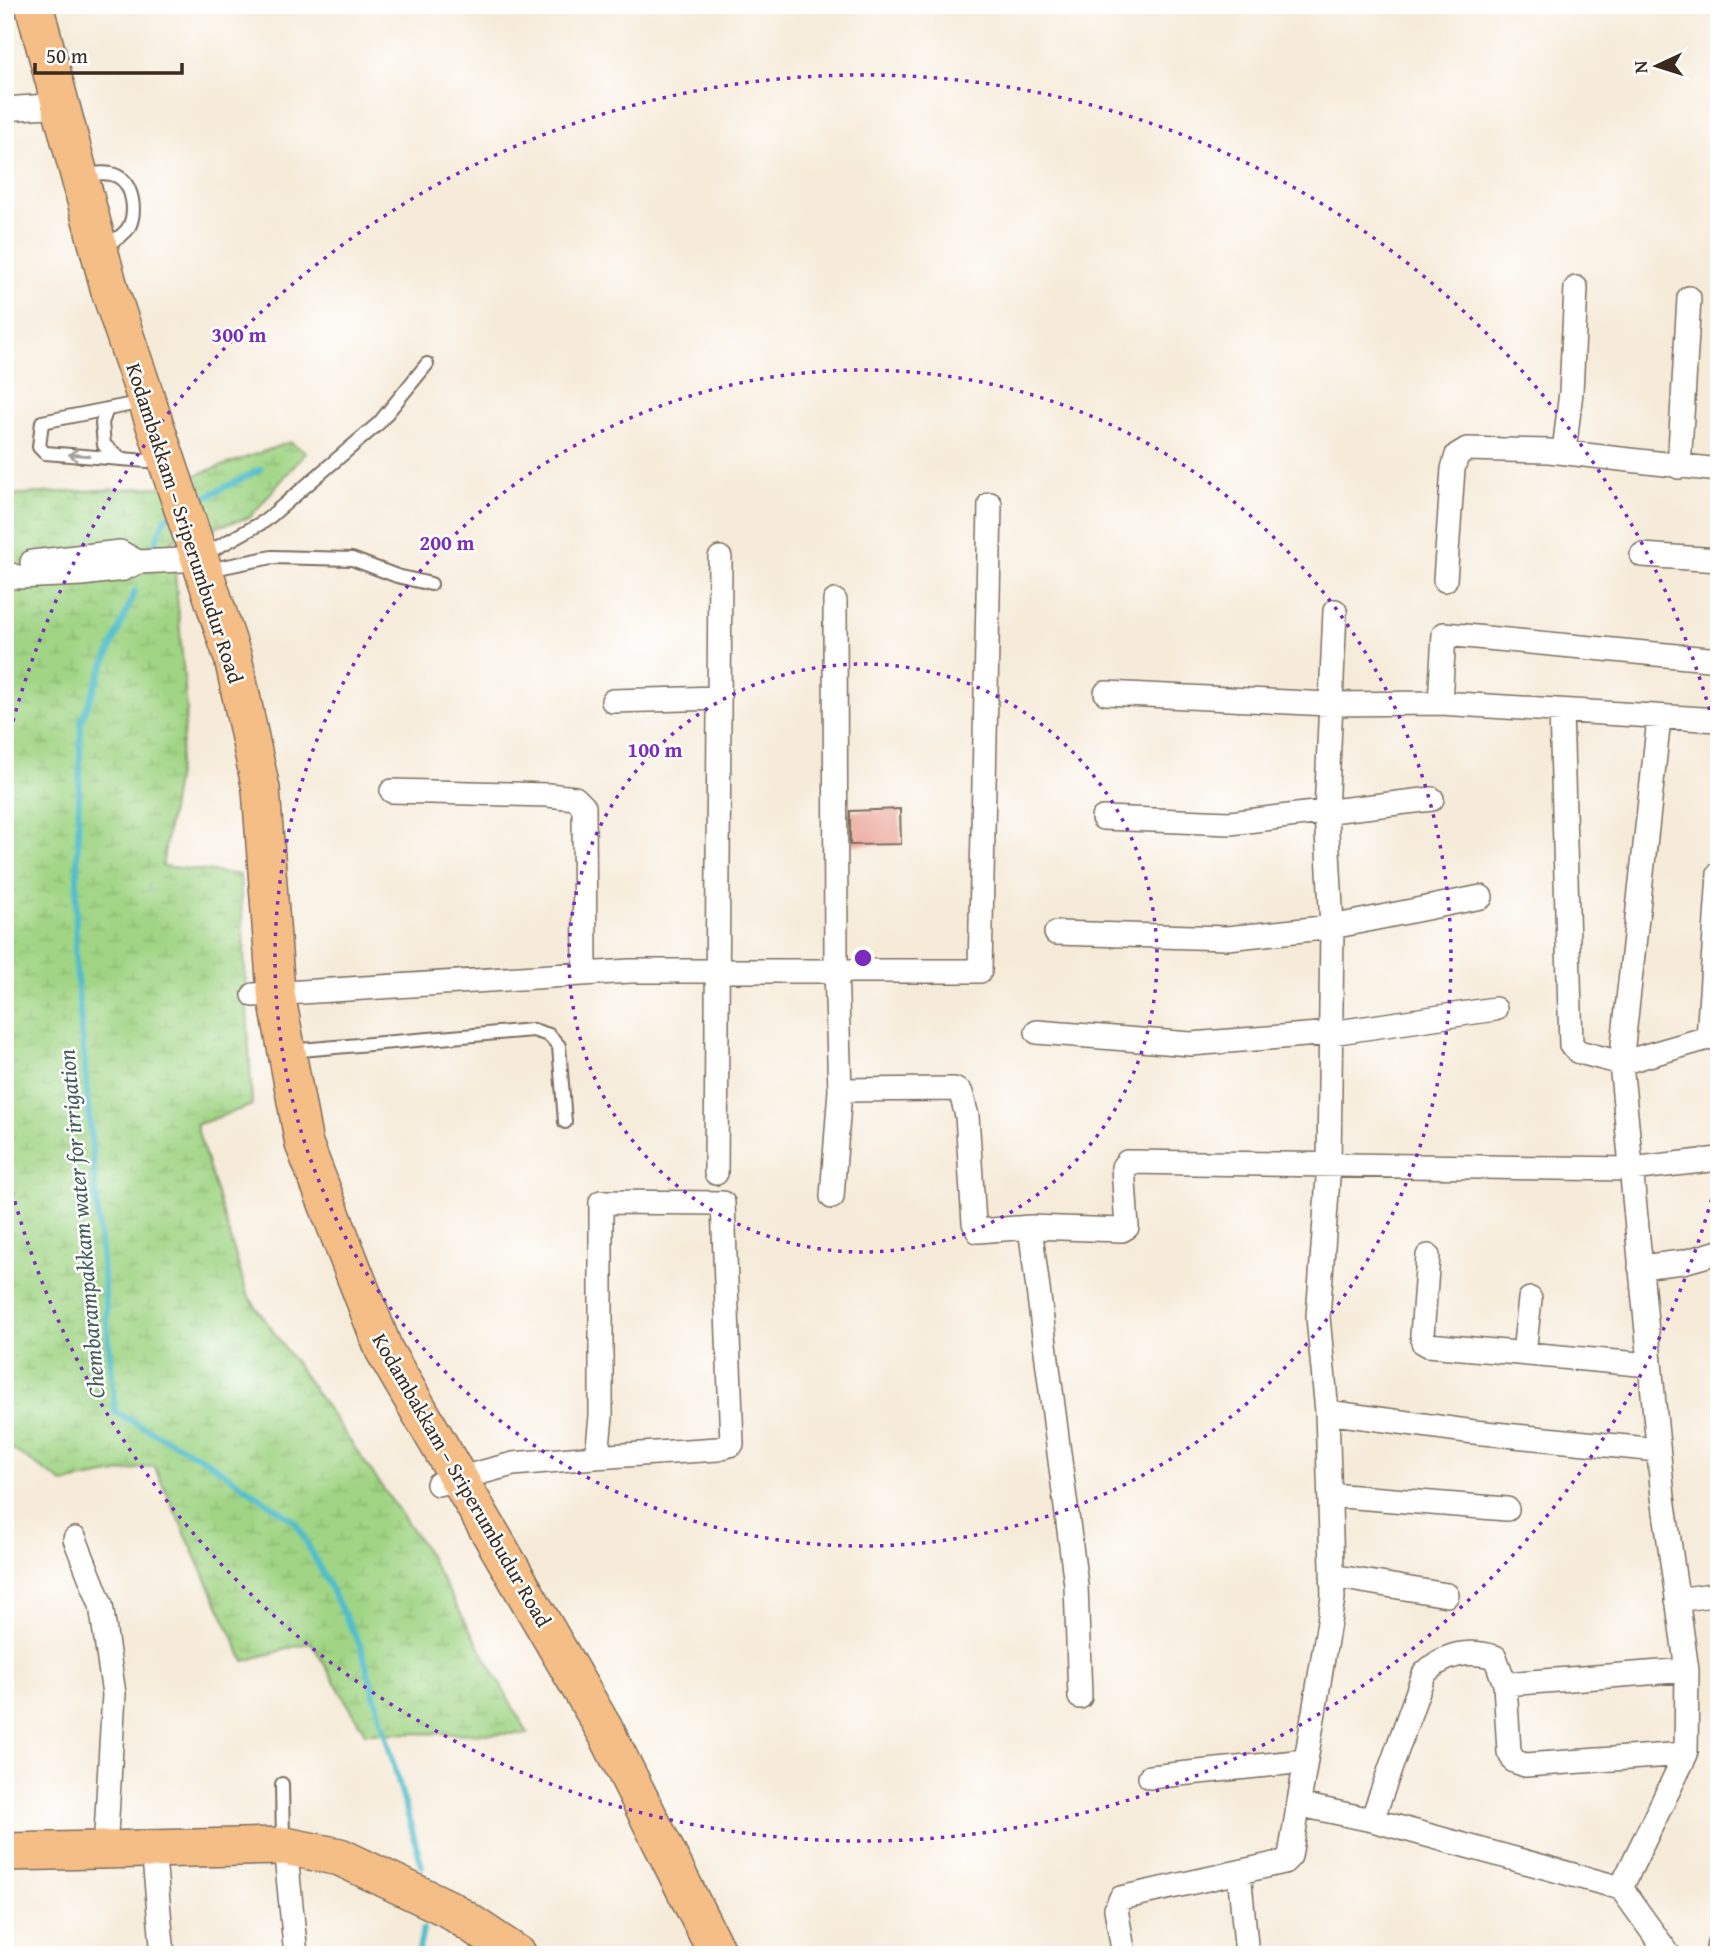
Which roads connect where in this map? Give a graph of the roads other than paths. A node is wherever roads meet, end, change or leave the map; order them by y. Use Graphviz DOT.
graph roads {
  1 [pos="14,5"];
  2 [pos="34,5"];
  3 [pos="35,107"];
  4 [pos="1576,288"];
  5 [pos="1689,298"];
  6 [pos="427,364"];
  7 [pos="117,407"];
  8 [pos="1564,452"];
  9 [pos="147,464"];
  10 [pos="1679,467"];
  11 [pos="1719,470"];
  12 [pos="990,504"];
  13 [pos="1642,555"];
  14 [pos="192,558"];
  15 [pos="720,558"];
  16 [pos="1719,560"];
  17 [pos="5,571"];
  18 [pos="1445,580"];
  19 [pos="432,584"];
  20 [pos="835,601"];
  21 [pos="1335,611"];
  22 [pos="1719,660"];
  23 [pos="1106,693"];
  24 [pos="719,698"];
  25 [pos="613,701"];
  26 [pos="1440,703"];
  27 [pos="1329,704"];
  28 [pos="1561,711"];
  29 [pos="1659,719"];
  30 [pos="1719,720"];
  31 [pos="392,791"];
  32 [pos="1432,799"];
  33 [pos="1326,813"];
  34 [pos="1102,818"];
  35 [pos="1719,874"];
  36 [pos="1481,897"];
  37 [pos="1332,927"];
  38 [pos="1056,933"];
  39 [pos="836,969"];
  40 [pos="718,972"];
  41 [pos="585,974"];
  42 [pos="265,994"];
  43 [pos="1495,1009"];
  44 [pos="1037,1032"];
  45 [pos="1331,1033"];
  46 [pos="1713,1034"];
  47 [pos="284,1051"];
  48 [pos="1621,1063"];
  49 [pos="840,1090"];
  50 [pos="565,1122"];
  51 [pos="1719,1159"];
  52 [pos="1329,1164"];
  53 [pos="1631,1169"];
  54 [pos="716,1173"];
  55 [pos="832,1197"];
  56 [pos="1030,1227"];
  57 [pos="1719,1252"];
  58 [pos="1428,1256"];
  59 [pos="1640,1267"];
  60 [pos="1530,1299"];
  61 [pos="1524,1353"];
  62 [pos="1650,1364"];
  63 [pos="1327,1412"];
  64 [pos="1658,1450"];
  65 [pos="594,1457"];
  66 [pos="448,1481"];
  67 [pos="1330,1495"];
  68 [pos="1507,1509"];
  69 [pos="75,1539"];
  70 [pos="1332,1576"];
  71 [pos="1719,1594"];
  72 [pos="1447,1595"];
  73 [pos="1677,1600"];
  74 [pos="1687,1670"];
  75 [pos="1505,1684"];
  76 [pos="1080,1697"];
  77 [pos="1686,1754"];
  78 [pos="1305,1761"];
  79 [pos="1150,1777"];
  80 [pos="282,1784"];
  81 [pos="1301,1805"];
  82 [pos="1372,1820"];
  83 [pos="284,1846"];
  84 [pos="153,1848"];
  85 [pos="5,1852"];
  86 [pos="105,1852"];
  87 [pos="1239,1872"];
  88 [pos="1620,1888"];
  89 [pos="1719,1943"];
  90 [pos="163,1955"];
  91 [pos="296,1955"];
  92 [pos="518,1955"];
  93 [pos="690,1955"];
  94 [pos="718,1955"];
  95 [pos="1124,1955"];
  96 [pos="1247,1955"];
  97 [pos="1669,1955"];
  98 [pos="1717,1955"];
  1 -- 3 [label="main road, Kodambakkam – Sriperumbudur Road"];
  2 -- 3 [label="main road, Kodambakkam – Sriperumbudur Road"];
  3 -- 7 [label="main road, Kodambakkam – Sriperumbudur Road"];
  3 -- 9 [label="main road, Kodambakkam – Sriperumbudur Road"];
  4 -- 8 [label="street"];
  5 -- 10 [label="street"];
  6 -- 14 [label="lane"];
  7 -- 9 [label="main road, Kodambakkam – Sriperumbudur Road"];
  9 -- 7 [label="lane, one-way"];
  8 -- 10 [label="street"];
  8 -- 18 [label="street"];
  9 -- 14 [label="main road, Kodambakkam – Sriperumbudur Road"];
  10 -- 11 [label="street"];
  12 -- 39 [label="street"];
  13 -- 16 [label="street"];
  14 -- 17 [label="street"];
  14 -- 19 [label="lane"];
  14 -- 42 [label="main road, Kodambakkam – Sriperumbudur Road"];
  15 -- 24 [label="street"];
  20 -- 39 [label="street"];
  21 -- 27 [label="street"];
  22 -- 26 [label="street"];
  23 -- 27 [label="street"];
  24 -- 25 [label="street"];
  24 -- 40 [label="street"];
  26 -- 27 [label="street"];
  26 -- 28 [label="street"];
  27 -- 33 [label="street"];
  28 -- 29 [label="street"];
  28 -- 48 [label="street"];
  29 -- 30 [label="street"];
  29 -- 48 [label="street"];
  31 -- 41 [label="street"];
  32 -- 33 [label="street"];
  33 -- 34 [label="street"];
  33 -- 37 [label="street"];
  35 -- 46 [label="street"];
  36 -- 37 [label="street"];
  37 -- 38 [label="street"];
  37 -- 45 [label="street"];
  39 -- 40 [label="street"];
  39 -- 49 [label="street"];
  40 -- 41 [label="street"];
  40 -- 54 [label="street"];
  41 -- 42 [label="street"];
  42 -- 47 [label="main road, Kodambakkam – Sriperumbudur Road"];
  42 -- 66 [label="main road, Kodambakkam – Sriperumbudur Road"];
  43 -- 45 [label="street"];
  44 -- 45 [label="street"];
  45 -- 52 [label="street"];
  46 -- 48 [label="street"];
  47 -- 50 [label="lane"];
  47 -- 66 [label="main road, Kodambakkam – Sriperumbudur Road"];
  48 -- 53 [label="street"];
  49 -- 55 [label="street"];
  49 -- 56 [label="street"];
  51 -- 53 [label="street"];
  52 -- 53 [label="street"];
  52 -- 56 [label="street"];
  52 -- 63 [label="street"];
  53 -- 59 [label="street"];
  56 -- 76 [label="street"];
  57 -- 59 [label="street"];
  58 -- 61 [label="street"];
  59 -- 62 [label="street"];
  60 -- 61 [label="street"];
  61 -- 62 [label="street"];
  62 -- 64 [label="street"];
  63 -- 64 [label="street"];
  63 -- 67 [label="street"];
  64 -- 73 [label="street"];
  65 -- 65 [label="street"];
  65 -- 66 [label="street"];
  66 -- 93 [label="main road, Kodambakkam – Sriperumbudur Road"];
  66 -- 94 [label="main road, Kodambakkam – Sriperumbudur Road"];
  67 -- 68 [label="street"];
  67 -- 70 [label="street"];
  69 -- 86 [label="street"];
  70 -- 72 [label="street"];
  70 -- 78 [label="street"];
  71 -- 73 [label="street"];
  73 -- 74 [label="street"];
  74 -- 75 [label="street"];
  74 -- 77 [label="street"];
  75 -- 77 [label="street"];
  75 -- 82 [label="street"];
  77 -- 88 [label="street"];
  78 -- 79 [label="street"];
  78 -- 81 [label="street"];
  80 -- 83 [label="lane"];
  81 -- 82 [label="street"];
  81 -- 87 [label="street"];
  82 -- 88 [label="street"];
  83 -- 84 [label="main road"];
  83 -- 91 [label="street"];
  83 -- 92 [label="main road"];
  84 -- 86 [label="main road"];
  84 -- 90 [label="street"];
  85 -- 86 [label="main road"];
  87 -- 95 [label="street"];
  87 -- 96 [label="street"];
  88 -- 97 [label="street"];
  89 -- 98 [label="street"];
}
